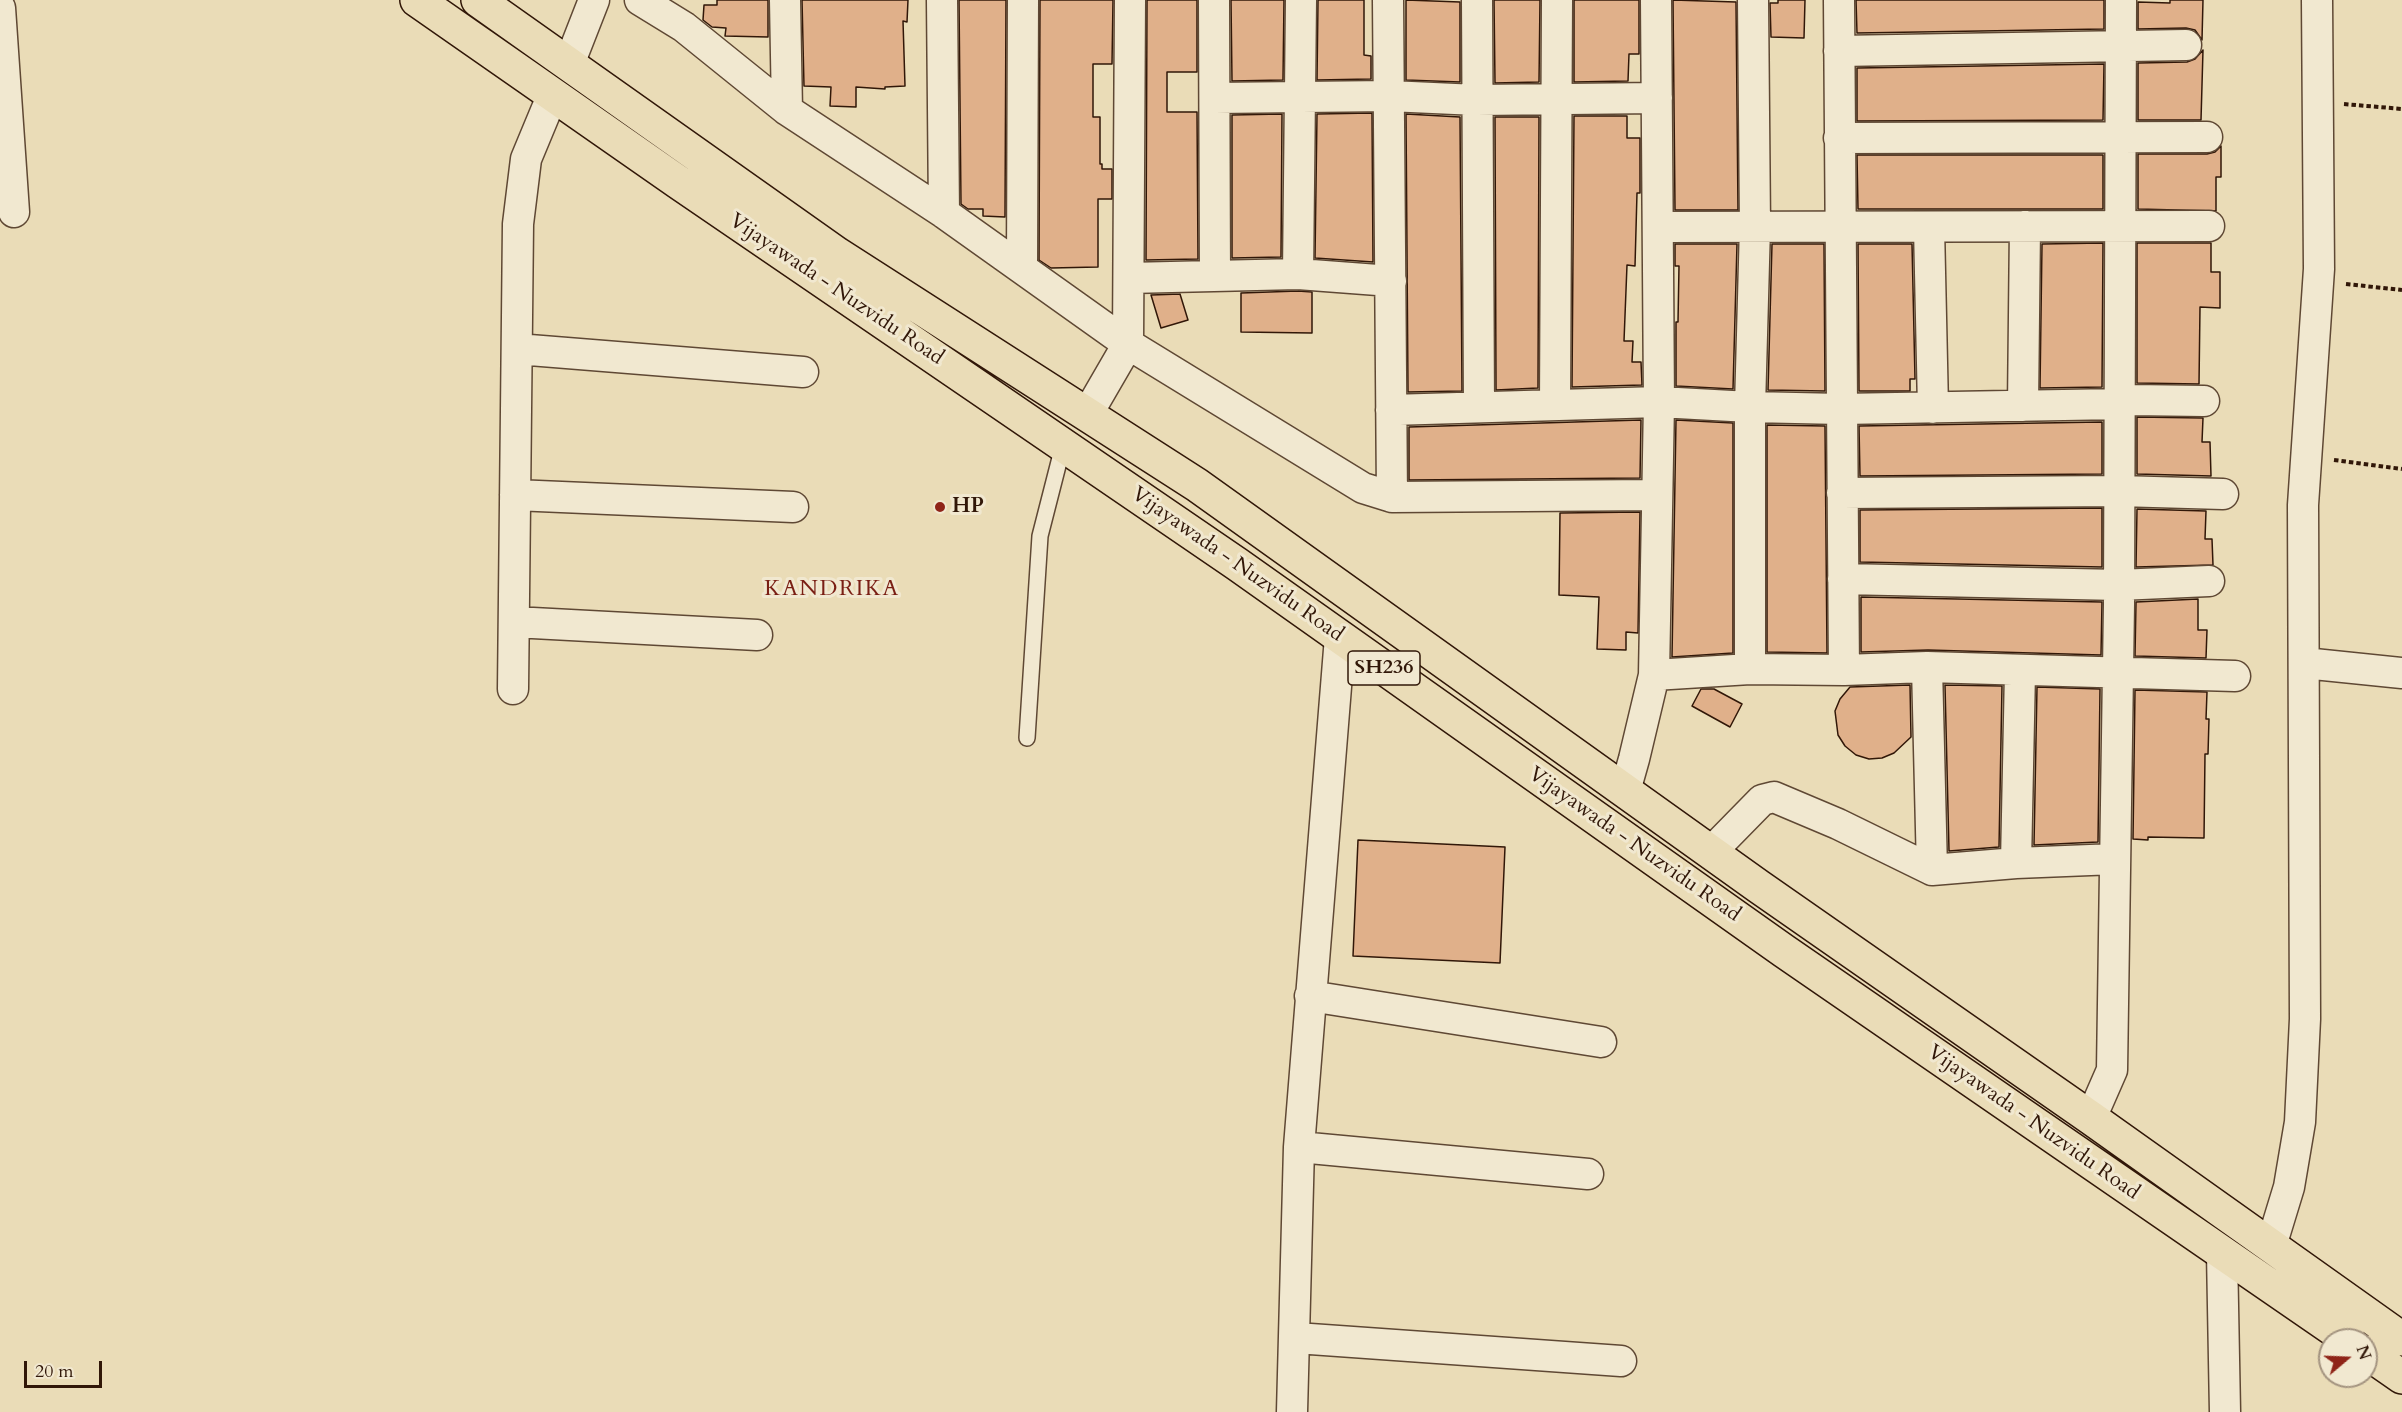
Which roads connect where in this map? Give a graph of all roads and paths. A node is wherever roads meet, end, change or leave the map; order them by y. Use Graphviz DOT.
graph roads {
  1 [pos="417,0"];
  2 [pos="478,0"];
  3 [pos="594,0"];
  4 [pos="640,0"];
  5 [pos="785,0"];
  6 [pos="942,0"];
  7 [pos="1023,0"];
  8 [pos="1130,0"];
  9 [pos="1214,0"];
  10 [pos="1301,0"];
  11 [pos="1388,0"];
  12 [pos="1477,0"];
  13 [pos="1557,0"];
  14 [pos="1656,0"];
  15 [pos="1753,0"];
  16 [pos="1839,0"];
  17 [pos="2121,0"];
  18 [pos="2317,0"];
  19 [pos="0,8"];
  20 [pos="684,14"];
  21 [pos="2186,45"];
  22 [pos="2120,46"];
  23 [pos="574,51"];
  24 [pos="1839,51"];
  25 [pos="2,52"];
  26 [pos="553,94"];
  27 [pos="1389,96"];
  28 [pos="1215,98"];
  29 [pos="1300,98"];
  30 [pos="1657,98"];
  31 [pos="1556,99"];
  32 [pos="1478,100"];
  33 [pos="2316,102"];
  34 [pos="2402,109"];
  35 [pos="787,110"];
  36 [pos="2207,136"];
  37 [pos="2120,137"];
  38 [pos="1839,138"];
  39 [pos="14,212"];
  40 [pos="944,213"];
  41 [pos="2120,225"];
  42 [pos="1755,226"];
  43 [pos="2025,226"];
  44 [pos="2209,226"];
  45 [pos="1658,227"];
  46 [pos="1839,227"];
  47 [pos="1929,227"];
  48 [pos="1022,267"];
  49 [pos="1298,274"];
  50 [pos="1215,276"];
  51 [pos="1129,278"];
  52 [pos="2318,280"];
  53 [pos="1391,281"];
  54 [pos="2402,290"];
  55 [pos="517,349"];
  56 [pos="1123,352"];
  57 [pos="803,372"];
  58 [pos="2204,401"];
  59 [pos="1659,402"];
  60 [pos="1555,404"];
  61 [pos="2119,404"];
  62 [pos="1092,406"];
  63 [pos="1479,406"];
  64 [pos="2023,406"];
  65 [pos="1750,407"];
  66 [pos="1934,408"];
  67 [pos="1841,409"];
  68 [pos="1391,410"];
  69 [pos="1063,446"];
  70 [pos="2307,456"];
  71 [pos="2402,469"];
  72 [pos="2119,491"];
  73 [pos="1842,493"];
  74 [pos="2223,494"];
  75 [pos="515,495"];
  76 [pos="1656,495"];
  77 [pos="1392,497"];
  78 [pos="793,507"];
  79 [pos="1843,579"];
  80 [pos="2209,581"];
  81 [pos="2119,585"];
  82 [pos="514,622"];
  83 [pos="757,635"];
  84 [pos="1340,637"];
  85 [pos="2304,663"];
  86 [pos="1927,667"];
  87 [pos="1750,669"];
  88 [pos="1844,670"];
  89 [pos="2020,671"];
  90 [pos="2118,671"];
  91 [pos="2402,673"];
  92 [pos="1654,675"];
  93 [pos="2235,676"];
  94 [pos="513,689"];
  95 [pos="1027,738"];
  96 [pos="1625,790"];
  97 [pos="1719,844"];
  98 [pos="2115,859"];
  99 [pos="2016,863"];
  100 [pos="1932,870"];
  101 [pos="1310,996"];
  102 [pos="1601,1042"];
  103 [pos="2091,1118"];
  104 [pos="1299,1147"];
  105 [pos="1588,1174"];
  106 [pos="2271,1245"];
  107 [pos="2222,1253"];
  108 [pos="2331,1328"];
  109 [pos="1296,1338"];
  110 [pos="2402,1339"];
  111 [pos="2378,1360"];
  112 [pos="1621,1361"];
  113 [pos="2402,1377"];
  114 [pos="1292,1412"];
  115 [pos="2225,1412"];
  1 -- 26 [label="main road, Vijayawada - Nuzvidu Road / SH236"];
  2 -- 23 [label="main road, Vijayawada - Nuzvidu Road / SH236"];
  3 -- 23 [label="street"];
  4 -- 20 [label="street"];
  5 -- 35 [label="street"];
  6 -- 40 [label="street"];
  7 -- 48 [label="street"];
  8 -- 51 [label="street"];
  9 -- 28 [label="street"];
  10 -- 29 [label="street"];
  11 -- 27 [label="street"];
  12 -- 32 [label="street"];
  13 -- 31 [label="street"];
  14 -- 30 [label="street"];
  15 -- 42 [label="street"];
  16 -- 24 [label="street"];
  17 -- 22 [label="street"];
  18 -- 33 [label="street"];
  19 -- 25 [label="street"];
  20 -- 35 [label="street"];
  21 -- 22 [label="street"];
  22 -- 24 [label="street"];
  22 -- 37 [label="street"];
  23 -- 62 [label="main road, Vijayawada - Nuzvidu Road / SH236"];
  24 -- 38 [label="street"];
  25 -- 39 [label="street"];
  26 -- 55 [label="street"];
  26 -- 69 [label="main road, Vijayawada - Nuzvidu Road / SH236"];
  27 -- 29 [label="street"];
  27 -- 32 [label="street"];
  27 -- 53 [label="street"];
  28 -- 29 [label="street"];
  28 -- 50 [label="street"];
  29 -- 49 [label="street"];
  30 -- 31 [label="street"];
  30 -- 45 [label="street"];
  31 -- 32 [label="street"];
  31 -- 60 [label="street"];
  32 -- 63 [label="street"];
  33 -- 34 [label="path"];
  33 -- 52 [label="street"];
  35 -- 40 [label="street"];
  36 -- 37 [label="street"];
  37 -- 38 [label="street"];
  37 -- 41 [label="street"];
  38 -- 46 [label="street"];
  40 -- 48 [label="street"];
  41 -- 43 [label="street"];
  41 -- 44 [label="street"];
  41 -- 61 [label="street"];
  42 -- 45 [label="street"];
  42 -- 46 [label="street"];
  42 -- 65 [label="street"];
  43 -- 47 [label="street"];
  43 -- 64 [label="street"];
  45 -- 59 [label="street"];
  46 -- 47 [label="street"];
  46 -- 67 [label="street"];
  47 -- 66 [label="street"];
  48 -- 56 [label="street"];
  49 -- 50 [label="street"];
  49 -- 53 [label="street"];
  50 -- 51 [label="street"];
  51 -- 56 [label="street"];
  52 -- 54 [label="path"];
  52 -- 70 [label="street"];
  53 -- 68 [label="street"];
  55 -- 57 [label="street"];
  55 -- 75 [label="street"];
  56 -- 62 [label="street"];
  56 -- 77 [label="street"];
  58 -- 61 [label="street"];
  59 -- 60 [label="street"];
  59 -- 65 [label="street"];
  59 -- 76 [label="street"];
  60 -- 63 [label="street"];
  61 -- 64 [label="street"];
  61 -- 72 [label="street"];
  62 -- 96 [label="main road, Vijayawada - Nuzvidu Road / SH236"];
  63 -- 68 [label="street"];
  64 -- 66 [label="street"];
  65 -- 67 [label="street"];
  65 -- 87 [label="street"];
  66 -- 67 [label="street"];
  67 -- 73 [label="street"];
  68 -- 77 [label="street"];
  69 -- 84 [label="main road, Vijayawada - Nuzvidu Road / SH236"];
  69 -- 95 [label="lane"];
  70 -- 71 [label="path"];
  70 -- 85 [label="street"];
  72 -- 73 [label="street"];
  72 -- 74 [label="street"];
  72 -- 81 [label="street"];
  73 -- 79 [label="street"];
  75 -- 78 [label="street"];
  75 -- 82 [label="street"];
  76 -- 77 [label="street"];
  76 -- 92 [label="street"];
  79 -- 81 [label="street"];
  79 -- 88 [label="street"];
  80 -- 81 [label="street"];
  81 -- 90 [label="street"];
  82 -- 83 [label="street"];
  82 -- 94 [label="street"];
  84 -- 101 [label="street"];
  84 -- 107 [label="main road, Vijayawada - Nuzvidu Road / SH236"];
  85 -- 91 [label="street"];
  85 -- 106 [label="street"];
  86 -- 88 [label="street"];
  86 -- 89 [label="street"];
  86 -- 100 [label="street"];
  87 -- 88 [label="street"];
  87 -- 92 [label="street"];
  89 -- 90 [label="street"];
  89 -- 99 [label="street"];
  90 -- 93 [label="street"];
  90 -- 98 [label="street"];
  92 -- 96 [label="street"];
  96 -- 97 [label="main road, Vijayawada - Nuzvidu Road / SH236"];
  97 -- 100 [label="street"];
  97 -- 103 [label="main road, Vijayawada - Nuzvidu Road / SH236"];
  98 -- 99 [label="street"];
  98 -- 103 [label="street"];
  99 -- 100 [label="street"];
  101 -- 102 [label="street"];
  101 -- 104 [label="street"];
  103 -- 106 [label="main road, Vijayawada - Nuzvidu Road / SH236"];
  104 -- 105 [label="street"];
  104 -- 109 [label="street"];
  106 -- 110 [label="main road, Vijayawada - Nuzvidu Road / SH236"];
  107 -- 108 [label="main road, Vijayawada - Nuzvidu Road / SH236"];
  107 -- 115 [label="street"];
  109 -- 112 [label="street"];
  109 -- 114 [label="street"];
  111 -- 113 [label="main road"];
}
